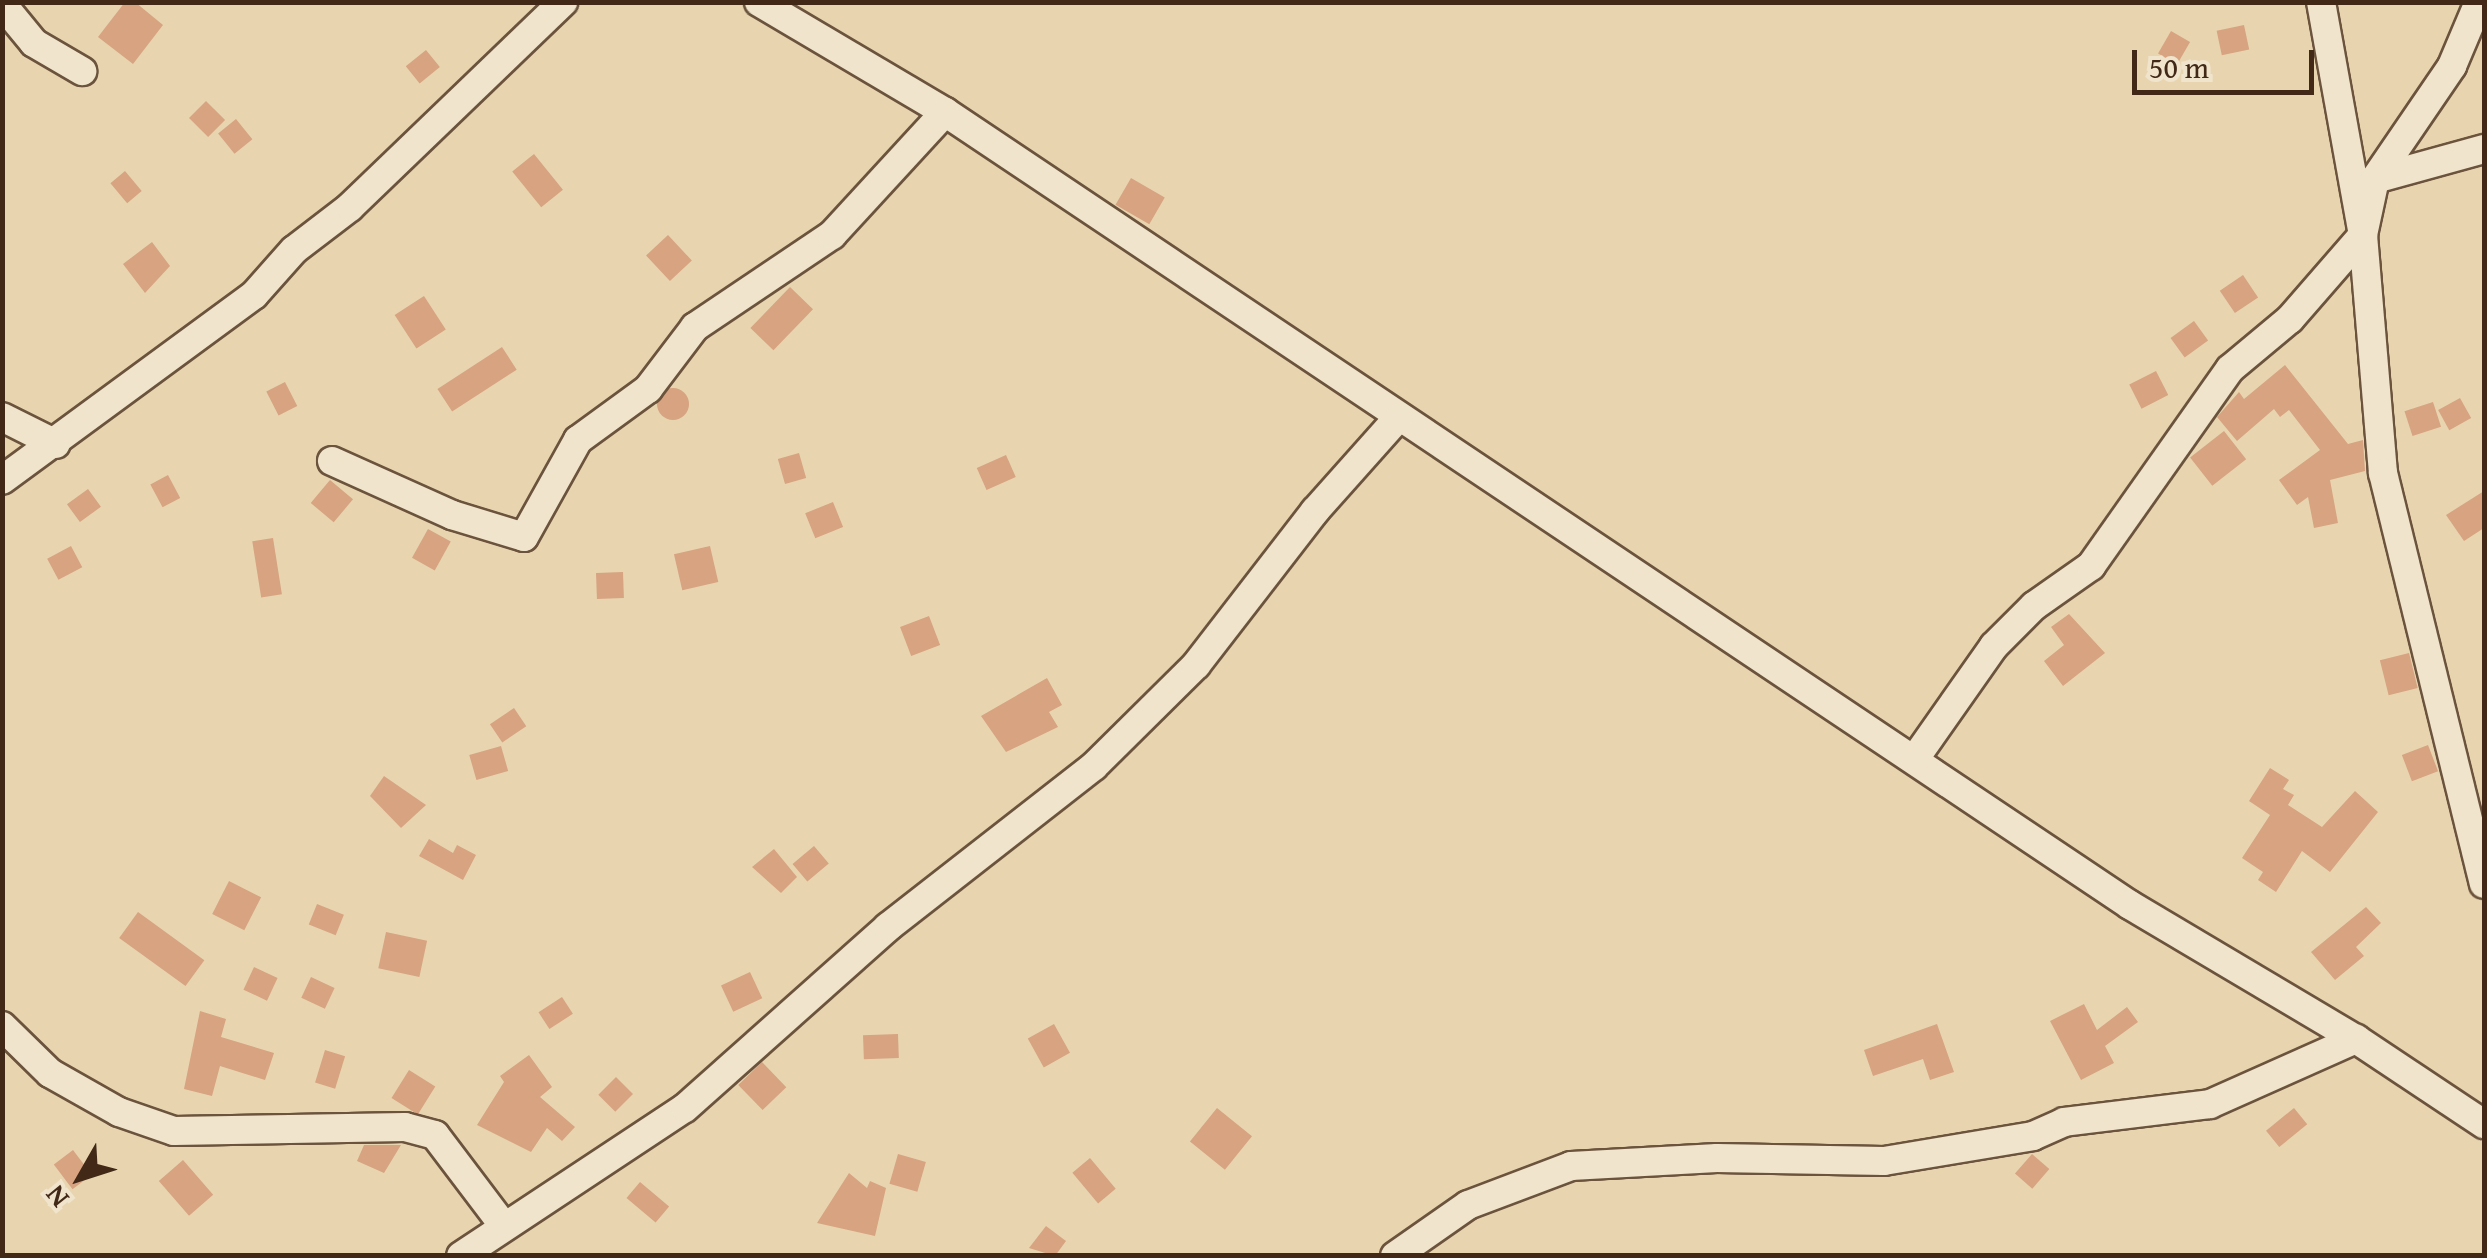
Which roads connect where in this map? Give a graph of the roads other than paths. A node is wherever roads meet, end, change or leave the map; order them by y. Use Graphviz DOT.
graph roads {
  1 [pos="564,2"];
  2 [pos="758,2"];
  3 [pos="2321,2"];
  4 [pos="2479,2"];
  5 [pos="2,4"];
  6 [pos="82,71"];
  7 [pos="945,112"];
  8 [pos="2484,149"];
  9 [pos="2374,179"];
  10 [pos="2362,235"];
  11 [pos="2,417"];
  12 [pos="1398,418"];
  13 [pos="56,444"];
  14 [pos="332,461"];
  15 [pos="2,480"];
  16 [pos="1916,757"];
  17 [pos="2484,884"];
  18 [pos="2,1026"];
  19 [pos="2356,1039"];
  20 [pos="2484,1124"];
  21 [pos="503,1225"];
  22 [pos="460,1256"];
  23 [pos="1394,1256"];
  1 -- 13 [label="street"];
  2 -- 7 [label="street"];
  3 -- 10 [label="street"];
  4 -- 9 [label="street"];
  5 -- 6 [label="street"];
  7 -- 12 [label="street"];
  7 -- 14 [label="street"];
  8 -- 9 [label="street"];
  9 -- 10 [label="street"];
  10 -- 16 [label="street"];
  10 -- 17 [label="street"];
  11 -- 13 [label="street"];
  12 -- 16 [label="street"];
  12 -- 21 [label="street"];
  13 -- 15 [label="street"];
  16 -- 19 [label="street"];
  18 -- 21 [label="street"];
  19 -- 20 [label="street"];
  19 -- 23 [label="street"];
  21 -- 22 [label="street"];
}
